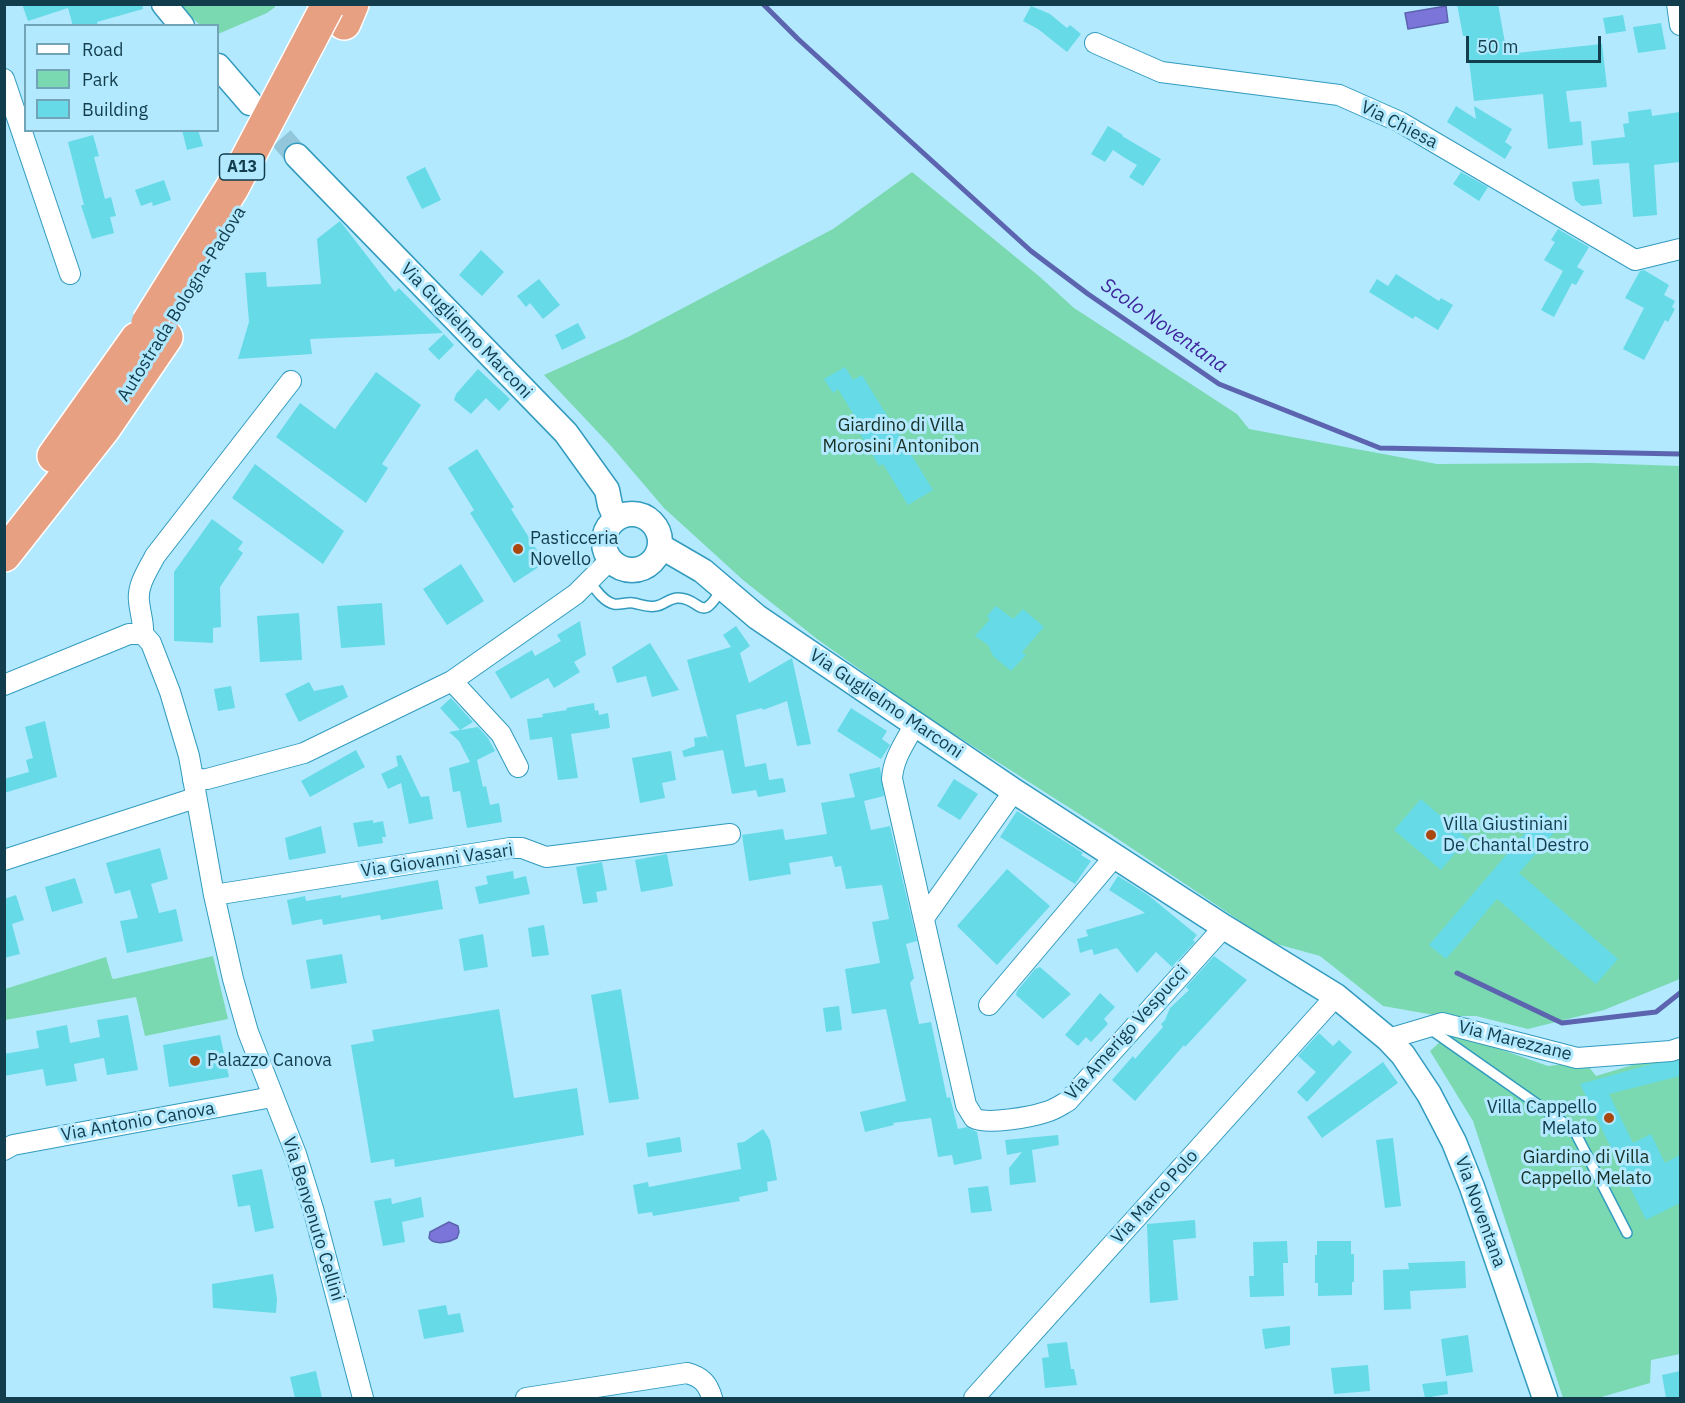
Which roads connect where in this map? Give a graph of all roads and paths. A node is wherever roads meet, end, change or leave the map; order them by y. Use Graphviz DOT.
graph roads {
  1 [pos="164,4"];
  2 [pos="1677,4"];
  3 [pos="338,10"];
  4 [pos="180,24"];
  5 [pos="1680,25"];
  6 [pos="1095,43"];
  7 [pos="219,70"];
  8 [pos="4,79"];
  9 [pos="250,103"];
  10 [pos="24,129"];
  11 [pos="25,132"];
  12 [pos="297,156"];
  13 [pos="1680,249"];
  14 [pos="70,274"];
  15 [pos="157,330"];
  16 [pos="291,381"];
  17 [pos="616,519"];
  18 [pos="4,520"];
  19 [pos="660,546"];
  20 [pos="4,555"];
  21 [pos="609,560"];
  22 [pos="590,582"];
  23 [pos="722,588"];
  24 [pos="143,634"];
  25 [pos="452,681"];
  26 [pos="4,685"];
  27 [pos="915,724"];
  28 [pos="518,767"];
  29 [pos="194,789"];
  30 [pos="1014,791"];
  31 [pos="730,834"];
  32 [pos="1115,856"];
  33 [pos="4,860"];
  34 [pos="214,895"];
  35 [pos="924,918"];
  36 [pos="1224,927"];
  37 [pos="1336,996"];
  38 [pos="989,1005"];
  39 [pos="1428,1027"];
  40 [pos="1388,1039"];
  41 [pos="1680,1048"];
  42 [pos="272,1097"];
  43 [pos="4,1150"];
  44 [pos="1627,1233"];
  45 [pos="363,1398"];
  46 [pos="526,1398"];
  47 [pos="712,1398"];
  48 [pos="974,1398"];
  49 [pos="1545,1398"];
  1 -- 4 [label="street"];
  2 -- 5 [label="street"];
  3 -- 15 [label="highway, Autostrada Bologna-Padova / A13, bridge"];
  6 -- 13 [label="street, Via Chiesa"];
  7 -- 9 [label="street"];
  8 -- 10 [label="street"];
  11 -- 14 [label="street"];
  12 -- 17 [label="street, Via Guglielmo Marconi"];
  15 -- 18 [label="highway, Autostrada Bologna-Padova / A13"];
  15 -- 20 [label="highway, Autostrada Bologna-Padova / A13"];
  16 -- 24 [label="street"];
  17 -- 19 [label="street"];
  17 -- 21 [label="street"];
  19 -- 21 [label="street"];
  19 -- 23 [label="street, Via Guglielmo Marconi"];
  21 -- 22 [label="street"];
  22 -- 23 [label="lane"];
  22 -- 25 [label="street"];
  23 -- 27 [label="street, Via Guglielmo Marconi"];
  24 -- 26 [label="street"];
  24 -- 29 [label="street, Via Benvenuto Cellini"];
  25 -- 28 [label="street"];
  25 -- 29 [label="street"];
  27 -- 30 [label="street, Via Guglielmo Marconi"];
  27 -- 35 [label="street, Via Amerigo Vespucci"];
  29 -- 33 [label="street"];
  29 -- 34 [label="street, Via Benvenuto Cellini"];
  30 -- 32 [label="street, Via Guglielmo Marconi"];
  30 -- 35 [label="street"];
  31 -- 34 [label="street, Via Giovanni Vasari"];
  32 -- 36 [label="street, Via Guglielmo Marconi"];
  32 -- 38 [label="street"];
  34 -- 42 [label="street, Via Benvenuto Cellini"];
  35 -- 36 [label="street, Via Amerigo Vespucci"];
  36 -- 37 [label="street, Via Guglielmo Marconi"];
  37 -- 40 [label="street, Via Guglielmo Marconi"];
  37 -- 48 [label="street, Via Marco Polo"];
  39 -- 40 [label="street, Via Marezzane"];
  39 -- 41 [label="street, Via Marezzane"];
  39 -- 44 [label="lane"];
  40 -- 49 [label="street, Via Noventana"];
  42 -- 43 [label="street, Via Antonio Canova"];
  42 -- 45 [label="street, Via Benvenuto Cellini"];
  46 -- 47 [label="street"];
}
